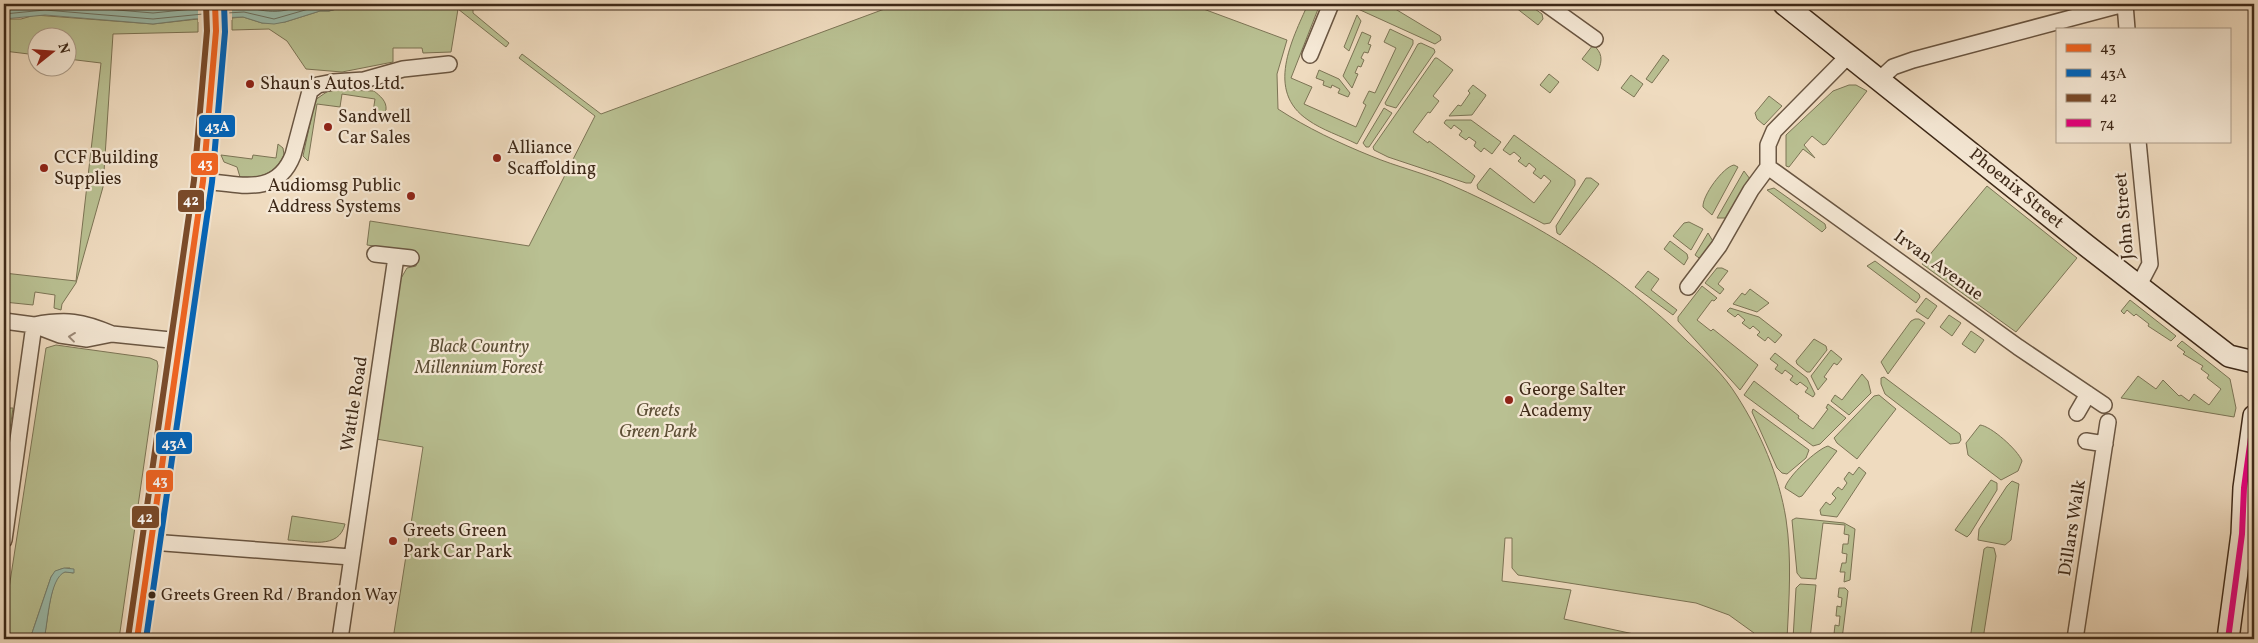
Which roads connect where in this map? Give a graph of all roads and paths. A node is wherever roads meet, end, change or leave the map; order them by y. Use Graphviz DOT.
graph roads {
  1 [pos="215,4"];
  2 [pos="1331,4"];
  3 [pos="1546,4"];
  4 [pos="1784,4"];
  5 [pos="2124,4"];
  6 [pos="2127,28"];
  7 [pos="1595,39"];
  8 [pos="1310,54"];
  9 [pos="1849,55"];
  10 [pos="449,64"];
  11 [pos="1880,79"];
  12 [pos="2138,142"];
  13 [pos="1768,167"];
  14 [pos="204,181"];
  15 [pos="375,254"];
  16 [pos="2139,285"];
  17 [pos="1688,287"];
  18 [pos="4,321"];
  19 [pos="34,325"];
  20 [pos="180,341"];
  21 [pos="2254,362"];
  22 [pos="2088,394"];
  23 [pos="2104,405"];
  24 [pos="2077,413"];
  25 [pos="2254,416"];
  26 [pos="2108,422"];
  27 [pos="2086,441"];
  28 [pos="2105,444"];
  29 [pos="2254,499"];
  30 [pos="2242,534"];
  31 [pos="4,540"];
  32 [pos="151,542"];
  33 [pos="351,557"];
  34 [pos="137,639"];
  35 [pos="340,639"];
  36 [pos="2075,639"];
  37 [pos="2228,639"];
  1 -- 14 [label="street"];
  2 -- 8 [label="street"];
  3 -- 7 [label="street"];
  4 -- 9 [label="street, Phoenix Street"];
  5 -- 6 [label="street"];
  5 -- 11 [label="street"];
  9 -- 11 [label="street, Phoenix Street"];
  9 -- 13 [label="street"];
  10 -- 14 [label="street"];
  11 -- 16 [label="street, Phoenix Street"];
  12 -- 16 [label="street, John Street"];
  13 -- 17 [label="street"];
  13 -- 22 [label="street, Irvan Avenue"];
  14 -- 20 [label="street"];
  15 -- 33 [label="street, Wattle Road"];
  16 -- 21 [label="street, Phoenix Street"];
  18 -- 19 [label="street"];
  19 -- 20 [label="street"];
  19 -- 31 [label="street"];
  20 -- 32 [label="street"];
  22 -- 23 [label="street, Irvan Avenue"];
  22 -- 24 [label="street"];
  25 -- 30 [label="street"];
  26 -- 28 [label="street, Dillars Walk"];
  27 -- 28 [label="street"];
  28 -- 36 [label="street, Dillars Walk"];
  29 -- 30 [label="street"];
  30 -- 37 [label="street"];
  32 -- 33 [label="street"];
  32 -- 34 [label="street"];
  33 -- 35 [label="street, Wattle Road"];
}
